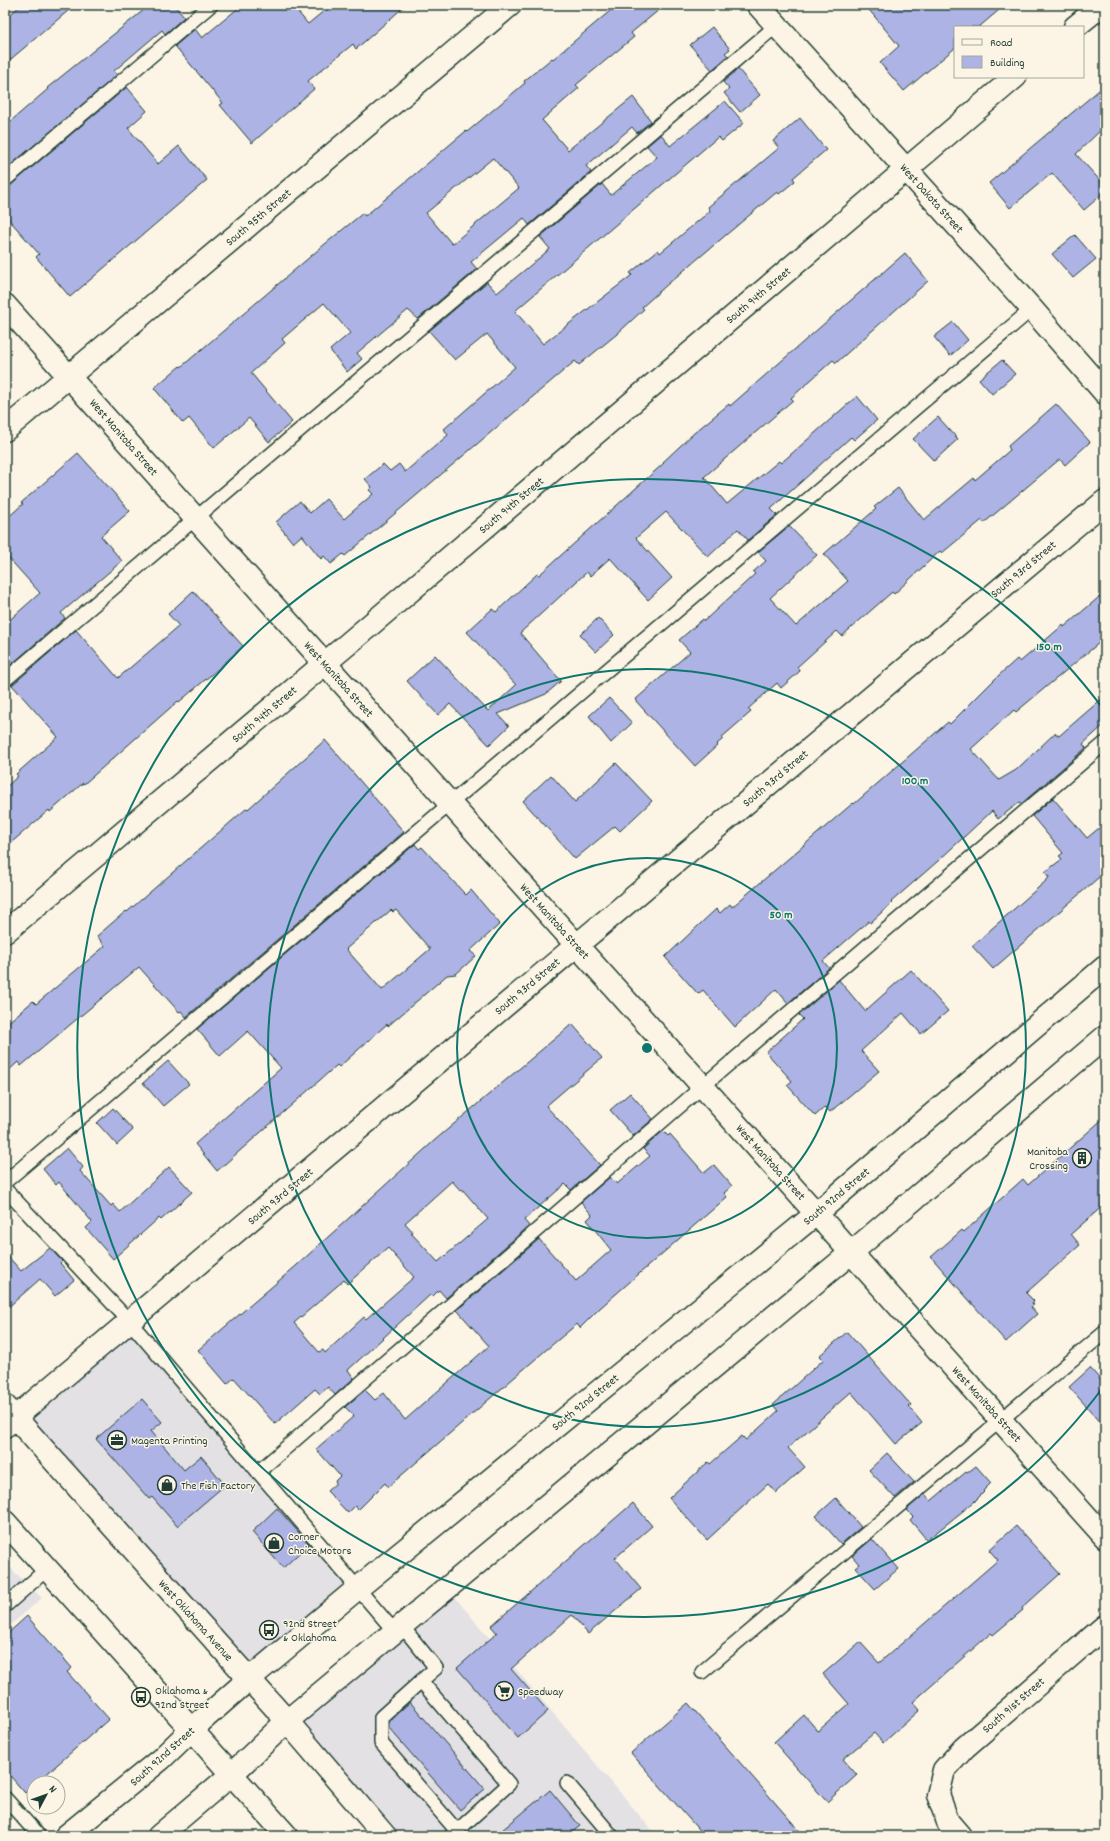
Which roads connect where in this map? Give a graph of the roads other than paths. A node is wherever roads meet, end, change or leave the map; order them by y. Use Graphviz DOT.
graph roads {
  1 [pos="211,5"];
  2 [pos="510,5"];
  3 [pos="758,5"];
  4 [pos="1102,5"];
  5 [pos="776,26"];
  6 [pos="1076,26"];
  7 [pos="1014,78"];
  8 [pos="906,169"];
  9 [pos="5,180"];
  10 [pos="5,305"];
  11 [pos="1032,309"];
  12 [pos="69,376"];
  13 [pos="1105,393"];
  14 [pos="5,430"];
  15 [pos="1105,501"];
  16 [pos="196,519"];
  17 [pos="324,663"];
  18 [pos="5,680"];
  19 [pos="1105,743"];
  20 [pos="449,803"];
  21 [pos="5,932"];
  22 [pos="576,945"];
  23 [pos="1105,967"];
  24 [pos="1105,1037"];
  25 [pos="703,1086"];
  26 [pos="5,1182"];
  27 [pos="5,1189"];
  28 [pos="816,1212"];
  29 [pos="852,1252"];
  30 [pos="130,1322"];
  31 [pos="1105,1332"];
  32 [pos="8,1417"];
  33 [pos="1000,1419"];
  34 [pos="258,1472"];
  35 [pos="5,1522"];
  36 [pos="1105,1537"];
  37 [pos="47,1569"];
  38 [pos="358,1588"];
  39 [pos="5,1606"];
  40 [pos="1105,1626"];
  41 [pos="399,1629"];
  42 [pos="702,1672"];
  43 [pos="249,1679"];
  44 [pos="421,1681"];
  45 [pos="287,1721"];
  46 [pos="191,1730"];
  47 [pos="232,1774"];
  48 [pos="567,1783"];
  49 [pos="5,1798"];
  50 [pos="454,1834"];
  51 [pos="39,1836"];
  52 [pos="66,1836"];
  53 [pos="159,1836"];
  54 [pos="287,1836"];
  55 [pos="385,1836"];
  56 [pos="612,1836"];
  57 [pos="960,1836"];
  1 -- 9 [label="lane"];
  2 -- 12 [label="street, South 95th Street"];
  3 -- 5 [label="street, West Dakota Street"];
  4 -- 6 [label="street"];
  5 -- 8 [label="street, West Dakota Street"];
  5 -- 16 [label="lane"];
  7 -- 8 [label="street, South 94th Street"];
  8 -- 11 [label="street, West Dakota Street"];
  8 -- 17 [label="street, South 94th Street"];
  10 -- 12 [label="street, West Manitoba Street"];
  11 -- 13 [label="street, West Dakota Street"];
  11 -- 20 [label="lane"];
  12 -- 14 [label="street, South 95th Street"];
  12 -- 16 [label="street, West Manitoba Street"];
  15 -- 22 [label="street, South 93rd Street"];
  16 -- 17 [label="street, West Manitoba Street"];
  16 -- 18 [label="lane"];
  17 -- 20 [label="street, West Manitoba Street"];
  17 -- 21 [label="street, South 94th Street"];
  19 -- 25 [label="lane"];
  20 -- 22 [label="street, West Manitoba Street"];
  20 -- 26 [label="lane"];
  22 -- 25 [label="street, West Manitoba Street"];
  22 -- 30 [label="street, South 93rd Street"];
  23 -- 28 [label="street, South 92nd Street"];
  24 -- 29 [label="street"];
  25 -- 28 [label="street, West Manitoba Street"];
  25 -- 34 [label="lane"];
  27 -- 30 [label="lane"];
  28 -- 29 [label="street, West Manitoba Street"];
  28 -- 38 [label="street, South 92nd Street"];
  29 -- 33 [label="street, West Manitoba Street"];
  29 -- 41 [label="street"];
  30 -- 32 [label="street, South 93rd Street"];
  30 -- 34 [label="lane"];
  31 -- 33 [label="lane"];
  32 -- 43 [label="street, West Oklahoma Avenue"];
  33 -- 36 [label="street, West Manitoba Street"];
  33 -- 42 [label="lane"];
  34 -- 38 [label="lane"];
  35 -- 37 [label="street"];
  37 -- 39 [label="lane"];
  37 -- 46 [label="street"];
  38 -- 41 [label="lane"];
  38 -- 43 [label="street, South 92nd Street"];
  40 -- 57 [label="street, South 91st Street"];
  41 -- 44 [label="lane"];
  41 -- 45 [label="street"];
  43 -- 45 [label="street, West Oklahoma Avenue"];
  43 -- 46 [label="street, South 92nd Street"];
  44 -- 50 [label="lane"];
  44 -- 50 [label="lane"];
  45 -- 47 [label="street"];
  45 -- 55 [label="street, West Oklahoma Avenue"];
  46 -- 47 [label="street"];
  46 -- 52 [label="street, South 92nd Street"];
  47 -- 53 [label="street"];
  47 -- 54 [label="street"];
  48 -- 56 [label="lane"];
  49 -- 51 [label="lane"];
}
